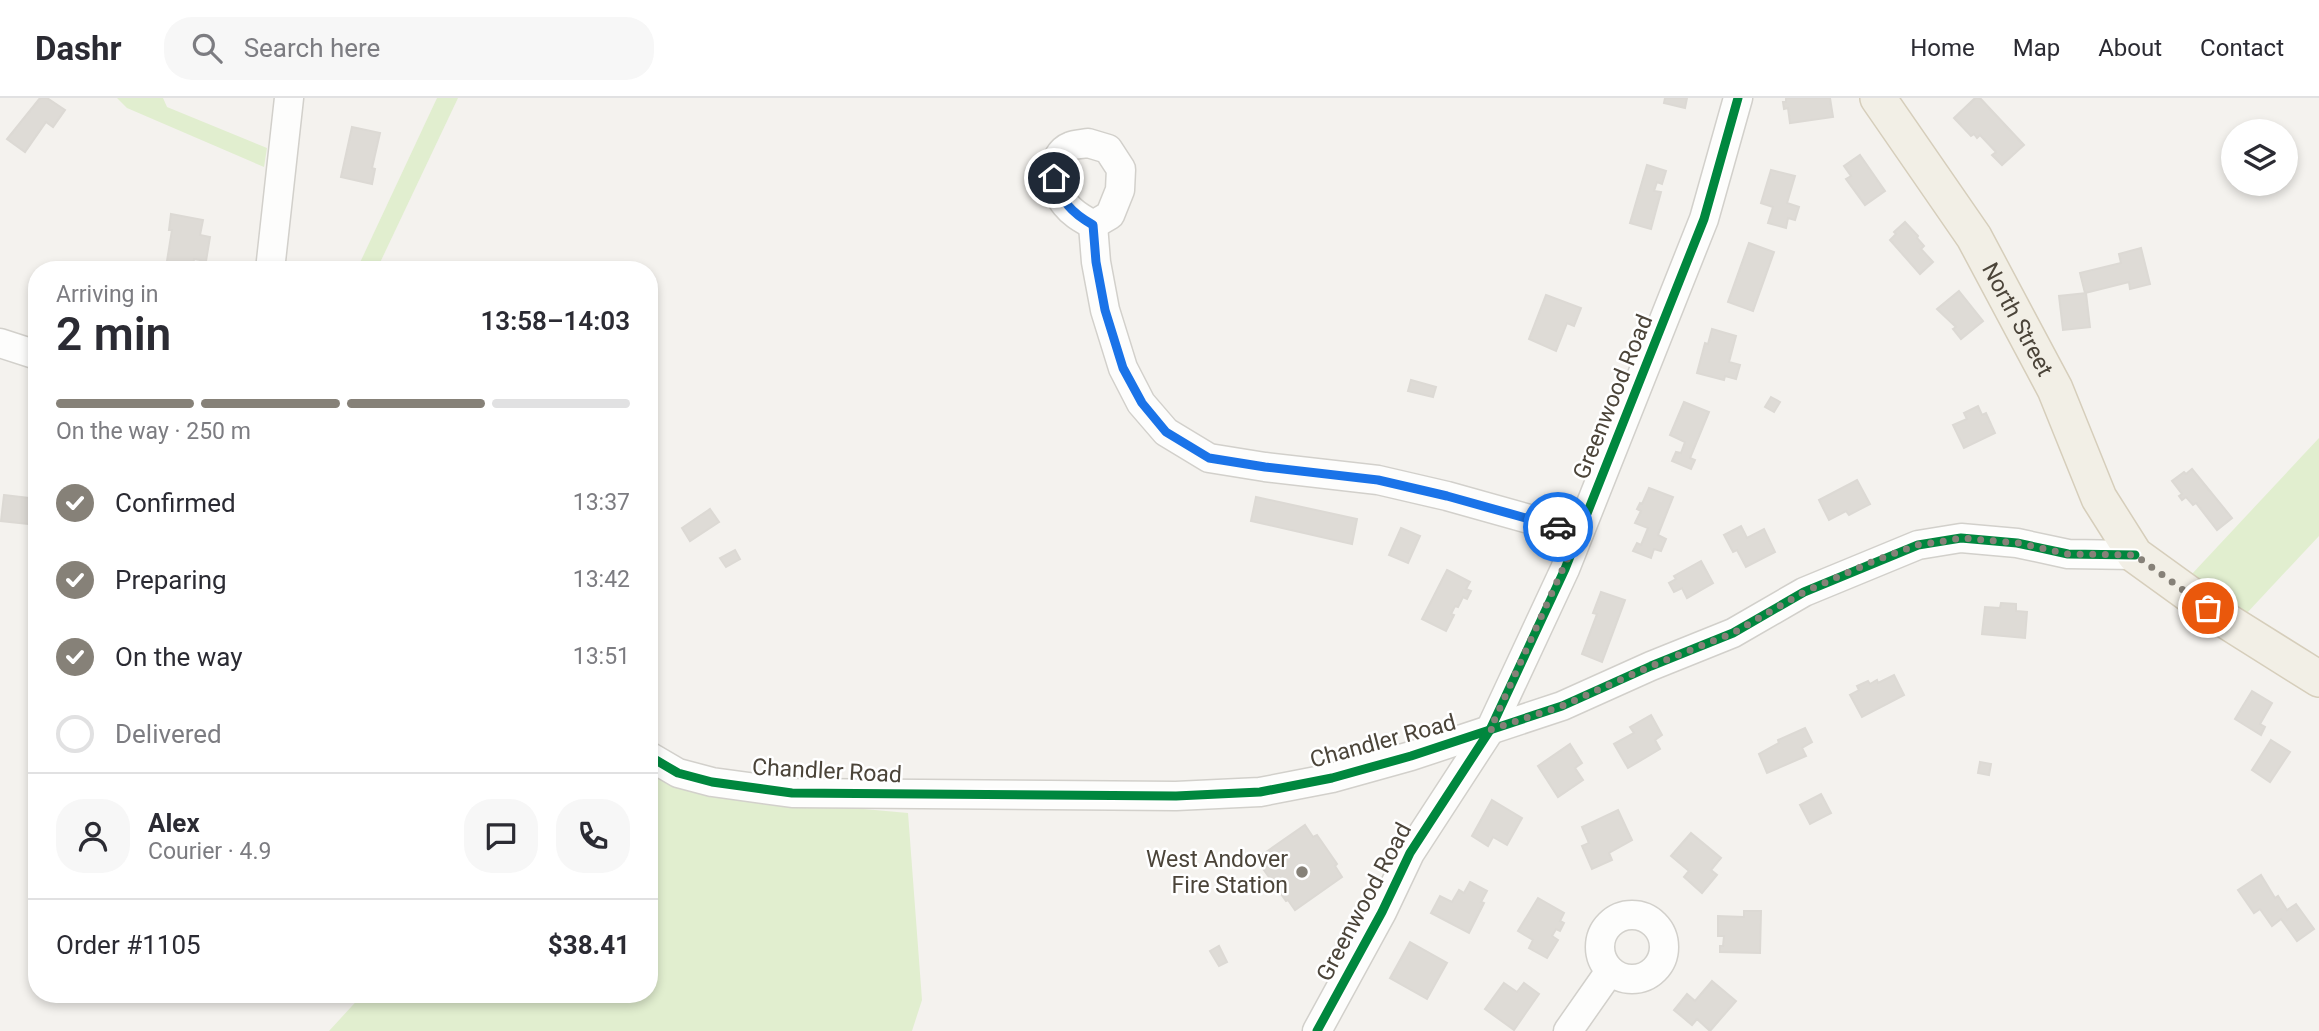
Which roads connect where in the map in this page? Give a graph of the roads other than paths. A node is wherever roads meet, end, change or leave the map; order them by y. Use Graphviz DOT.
graph roads {
  1 [pos="289,98"];
  2 [pos="1738,98"];
  3 [pos="1878,98"];
  4 [pos="1093,225"];
  5 [pos="271,261"];
  6 [pos="0,344"];
  7 [pos="28,352"];
  8 [pos="1579,533"];
  9 [pos="2135,555"];
  10 [pos="2319,679"];
  11 [pos="1490,730"];
  12 [pos="658,762"];
  13 [pos="1611,971"];
  14 [pos="1318,1031"];
  15 [pos="1568,1031"];
  1 -- 5 [label="street"];
  2 -- 8 [label="street, Greenwood Road"];
  3 -- 9 [label="main road, North Street"];
  4 -- 8 [label="street"];
  6 -- 7 [label="street"];
  8 -- 11 [label="street, Greenwood Road"];
  9 -- 10 [label="main road"];
  9 -- 11 [label="street, Chandler Road"];
  11 -- 12 [label="street, Chandler Road"];
  11 -- 14 [label="street, Greenwood Road"];
  13 -- 15 [label="street"];
}
